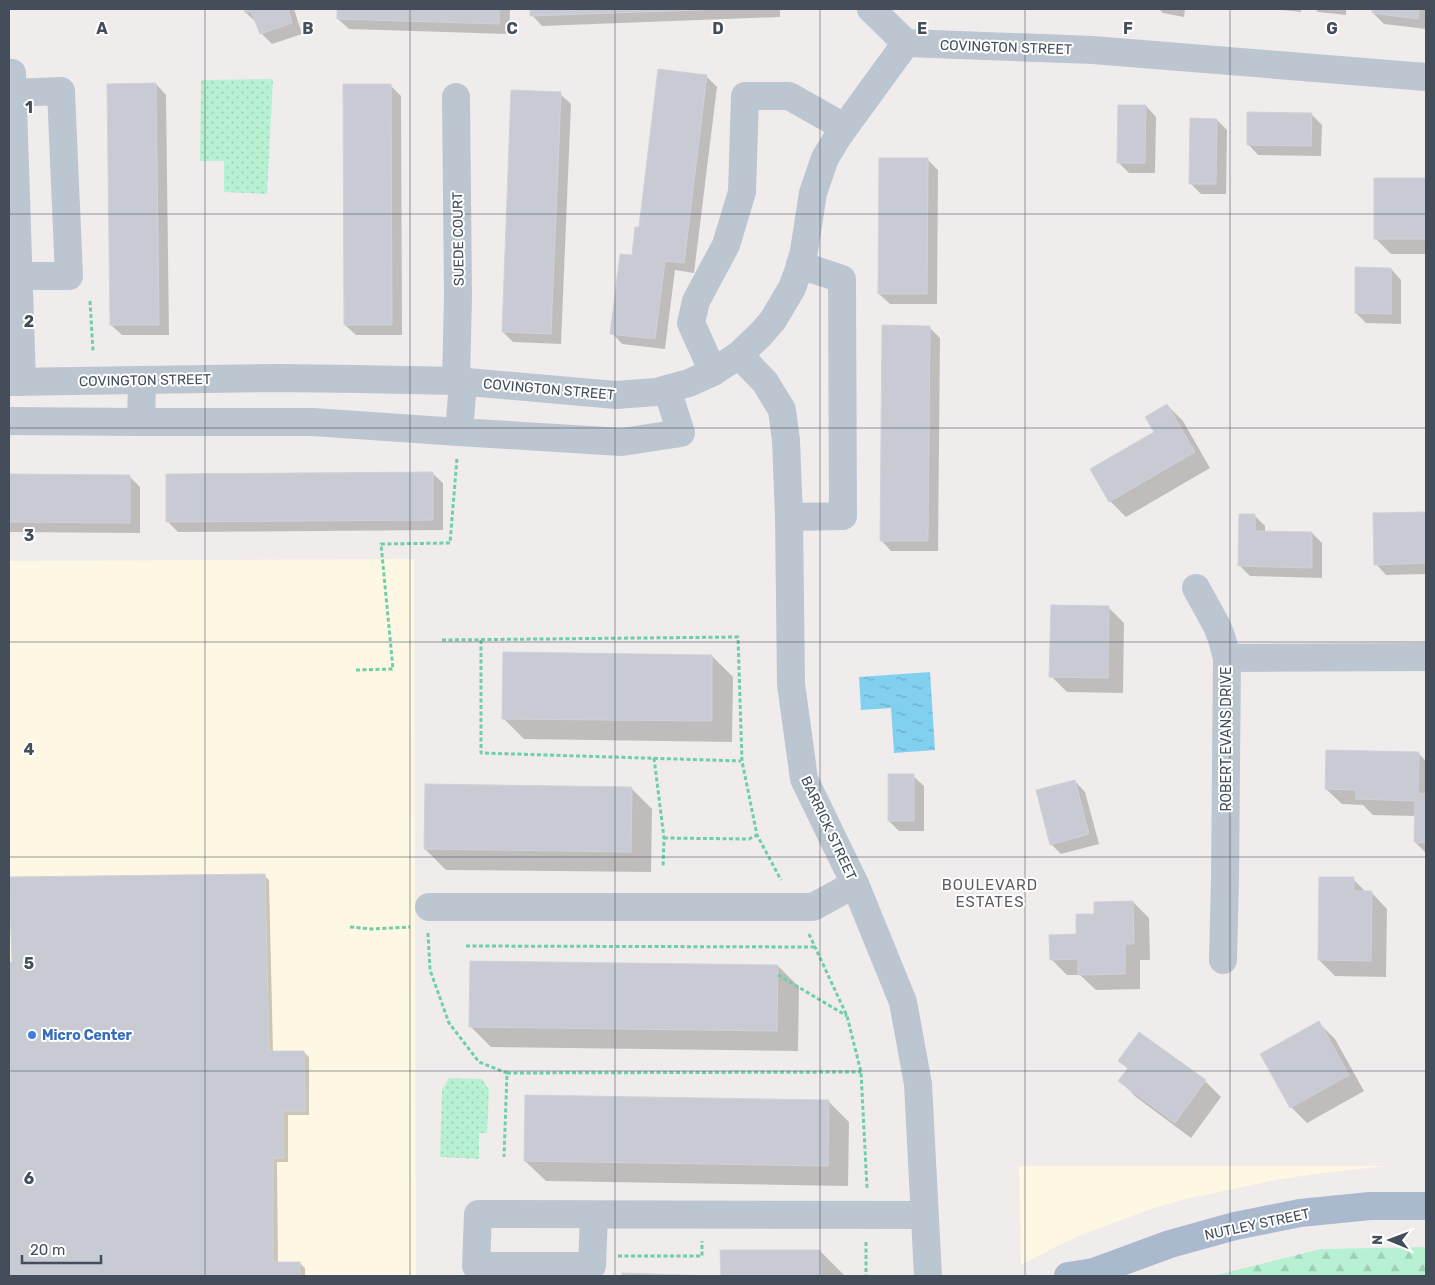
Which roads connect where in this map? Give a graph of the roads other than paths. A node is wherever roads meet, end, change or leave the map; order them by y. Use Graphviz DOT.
graph roads {
  1 [pos="871,9"];
  2 [pos="906,43"];
  3 [pos="1426,77"];
  4 [pos="12,86"];
  5 [pos="456,97"];
  6 [pos="844,127"];
  7 [pos="800,265"];
  8 [pos="14,275"];
  9 [pos="739,355"];
  10 [pos="713,372"];
  11 [pos="142,380"];
  12 [pos="16,382"];
  13 [pos="459,382"];
  14 [pos="667,389"];
  15 [pos="9,421"];
  16 [pos="141,422"];
  17 [pos="458,444"];
  18 [pos="789,517"];
  19 [pos="1196,588"];
  20 [pos="1426,657"];
  21 [pos="1227,658"];
  22 [pos="855,884"];
  23 [pos="428,916"];
  24 [pos="1224,960"];
  25 [pos="1426,1206"];
  26 [pos="594,1215"];
  27 [pos="924,1215"];
  28 [pos="1092,1274"];
  29 [pos="928,1276"];
  30 [pos="1068,1276"];
  1 -- 2 [label="street"];
  2 -- 3 [label="street, COVINGTON STREET"];
  2 -- 6 [label="street, COVINGTON STREET"];
  4 -- 8 [label="street"];
  4 -- 8 [label="street"];
  5 -- 13 [label="street, SUEDE COURT"];
  6 -- 7 [label="street, COVINGTON STREET"];
  6 -- 10 [label="street"];
  7 -- 9 [label="street, COVINGTON STREET"];
  7 -- 18 [label="street"];
  8 -- 12 [label="street"];
  9 -- 10 [label="street, COVINGTON STREET"];
  9 -- 18 [label="street, BARRICK STREET"];
  10 -- 14 [label="street, COVINGTON STREET"];
  11 -- 12 [label="street, COVINGTON STREET"];
  11 -- 13 [label="street, COVINGTON STREET"];
  11 -- 16 [label="street"];
  13 -- 14 [label="street, COVINGTON STREET"];
  13 -- 17 [label="street, SUEDE COURT"];
  14 -- 17 [label="street"];
  15 -- 16 [label="street"];
  16 -- 17 [label="street"];
  18 -- 22 [label="street, BARRICK STREET"];
  19 -- 21 [label="street"];
  20 -- 21 [label="street, ROBERT EVANS DRIVE"];
  21 -- 24 [label="street, ROBERT EVANS DRIVE"];
  22 -- 23 [label="street"];
  22 -- 27 [label="street, BARRICK STREET"];
  25 -- 28 [label="main road, NUTLEY STREET"];
  26 -- 27 [label="street"];
  27 -- 29 [label="street, BARRICK STREET"];
  28 -- 30 [label="main road, NUTLEY STREET"];
}
